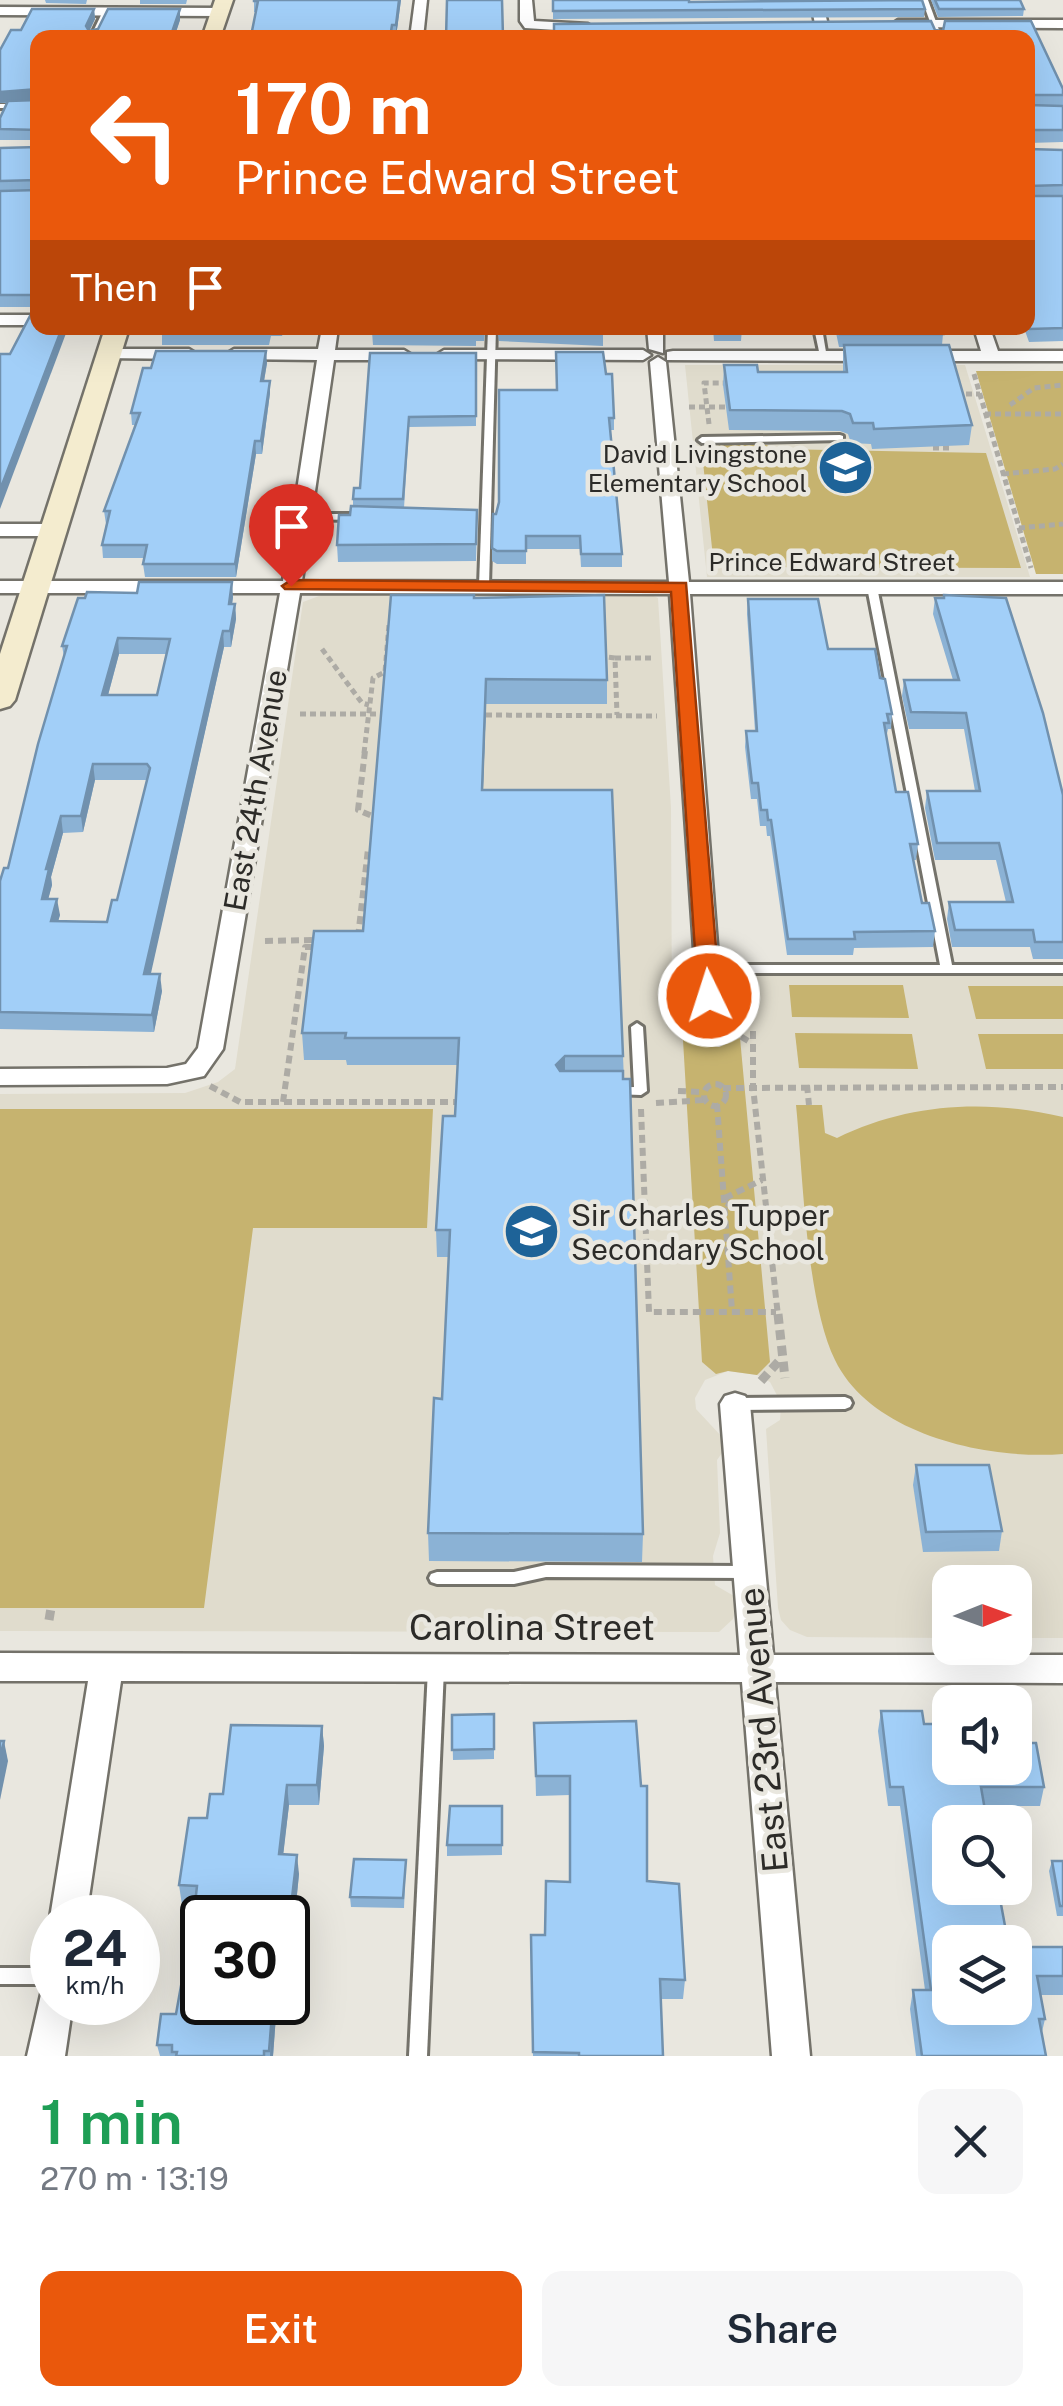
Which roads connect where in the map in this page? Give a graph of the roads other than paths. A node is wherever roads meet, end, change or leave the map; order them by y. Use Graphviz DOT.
graph roads {
  1 [pos="421,0"];
  2 [pos="526,0"];
  3 [pos="816,0"];
  4 [pos="925,0"];
  5 [pos="222,6"];
  6 [pos="3,10"];
  7 [pos="104,12"];
  8 [pos="1061,23"];
  9 [pos="842,24"];
  10 [pos="879,24"];
  11 [pos="608,28"];
  12 [pos="808,28"];
  13 [pos="96,30"];
  14 [pos="214,30"];
  15 [pos="417,30"];
  16 [pos="816,30"];
  17 [pos="824,30"];
  18 [pos="828,30"];
  19 [pos="929,30"];
  20 [pos="937,30"];
  21 [pos="952,30"];
  22 [pos="0,106"];
  23 [pos="30,106"];
  24 [pos="0,320"];
  25 [pos="30,320"];
  26 [pos="115,335"];
  27 [pos="329,335"];
  28 [pos="492,335"];
  29 [pos="657,335"];
  30 [pos="820,335"];
  31 [pos="984,335"];
  32 [pos="109,354"];
  33 [pos="205,354"];
  34 [pos="224,354"];
  35 [pos="326,354"];
  36 [pos="658,355"];
  37 [pos="493,356"];
  38 [pos="824,356"];
  39 [pos="991,356"];
  40 [pos="1063,356"];
  41 [pos="840,438"];
  42 [pos="702,440"];
  43 [pos="466,516"];
  44 [pos="486,516"];
  45 [pos="301,517"];
  46 [pos="368,517"];
  47 [pos="0,530"];
  48 [pos="53,530"];
  49 [pos="0,586"];
  50 [pos="35,586"];
  51 [pos="291,586"];
  52 [pos="484,586"];
  53 [pos="680,586"];
  54 [pos="872,587"];
  55 [pos="1063,588"];
  56 [pos="2,690"];
  57 [pos="947,969"];
  58 [pos="1063,969"];
  59 [pos="707,970"];
  60 [pos="711,1022"];
  61 [pos="638,1027"];
  62 [pos="0,1077"];
  63 [pos="603,1091"];
  64 [pos="845,1403"];
  65 [pos="736,1404"];
  66 [pos="750,1572"];
  67 [pos="438,1578"];
  68 [pos="0,1666"];
  69 [pos="107,1666"];
  70 [pos="436,1667"];
  71 [pos="758,1667"];
  72 [pos="1063,1669"];
  73 [pos="72,1895"];
  74 [pos="0,1976"];
  75 [pos="30,1976"];
  76 [pos="51,2025"];
  77 [pos="46,2056"];
  78 [pos="418,2056"];
  79 [pos="791,2056"];
  1 -- 15 [label="street"];
  2 -- 11 [label="street"];
  3 -- 17 [label="street"];
  4 -- 20 [label="lane"];
  5 -- 7 [label="street"];
  5 -- 14 [label="main road"];
  6 -- 7 [label="street"];
  7 -- 13 [label="lane"];
  8 -- 21 [label="street"];
  9 -- 18 [label="street"];
  10 -- 19 [label="street"];
  12 -- 16 [label="street"];
  22 -- 23 [label="lane"];
  24 -- 25 [label="street"];
  26 -- 32 [label="main road"];
  27 -- 35 [label="street, East 24th Avenue"];
  28 -- 37 [label="lane"];
  29 -- 36 [label="street"];
  30 -- 38 [label="lane"];
  31 -- 39 [label="street"];
  32 -- 33 [label="street"];
  32 -- 48 [label="main road"];
  34 -- 35 [label="street"];
  35 -- 37 [label="street"];
  35 -- 45 [label="street, East 24th Avenue"];
  36 -- 37 [label="street"];
  36 -- 38 [label="street"];
  36 -- 53 [label="street"];
  37 -- 44 [label="lane"];
  38 -- 39 [label="street"];
  39 -- 40 [label="street"];
  41 -- 42 [label="lane"];
  43 -- 44 [label="lane"];
  44 -- 52 [label="lane"];
  45 -- 46 [label="lane"];
  45 -- 51 [label="street, East 24th Avenue"];
  47 -- 48 [label="street"];
  48 -- 50 [label="main road"];
  49 -- 50 [label="street, Prince Edward Street"];
  50 -- 51 [label="street, Prince Edward Street"];
  50 -- 56 [label="main road"];
  51 -- 52 [label="street, Prince Edward Street"];
  51 -- 62 [label="street, East 24th Avenue"];
  52 -- 53 [label="street, Prince Edward Street"];
  53 -- 54 [label="street, Prince Edward Street"];
  53 -- 59 [label="street"];
  54 -- 55 [label="street, Prince Edward Street"];
  54 -- 57 [label="lane"];
  57 -- 58 [label="lane"];
  57 -- 59 [label="lane"];
  59 -- 60 [label="street"];
  61 -- 63 [label="lane"];
  64 -- 65 [label="lane"];
  65 -- 66 [label="street, East 23rd Avenue"];
  66 -- 67 [label="lane"];
  66 -- 71 [label="street, East 23rd Avenue"];
  68 -- 69 [label="street, Carolina Street"];
  69 -- 70 [label="street, Carolina Street"];
  69 -- 73 [label="street"];
  70 -- 71 [label="street, Carolina Street"];
  70 -- 78 [label="lane"];
  71 -- 72 [label="street, Carolina Street"];
  71 -- 79 [label="street, East 23rd Avenue"];
  74 -- 75 [label="lane"];
  76 -- 77 [label="street"];
}
